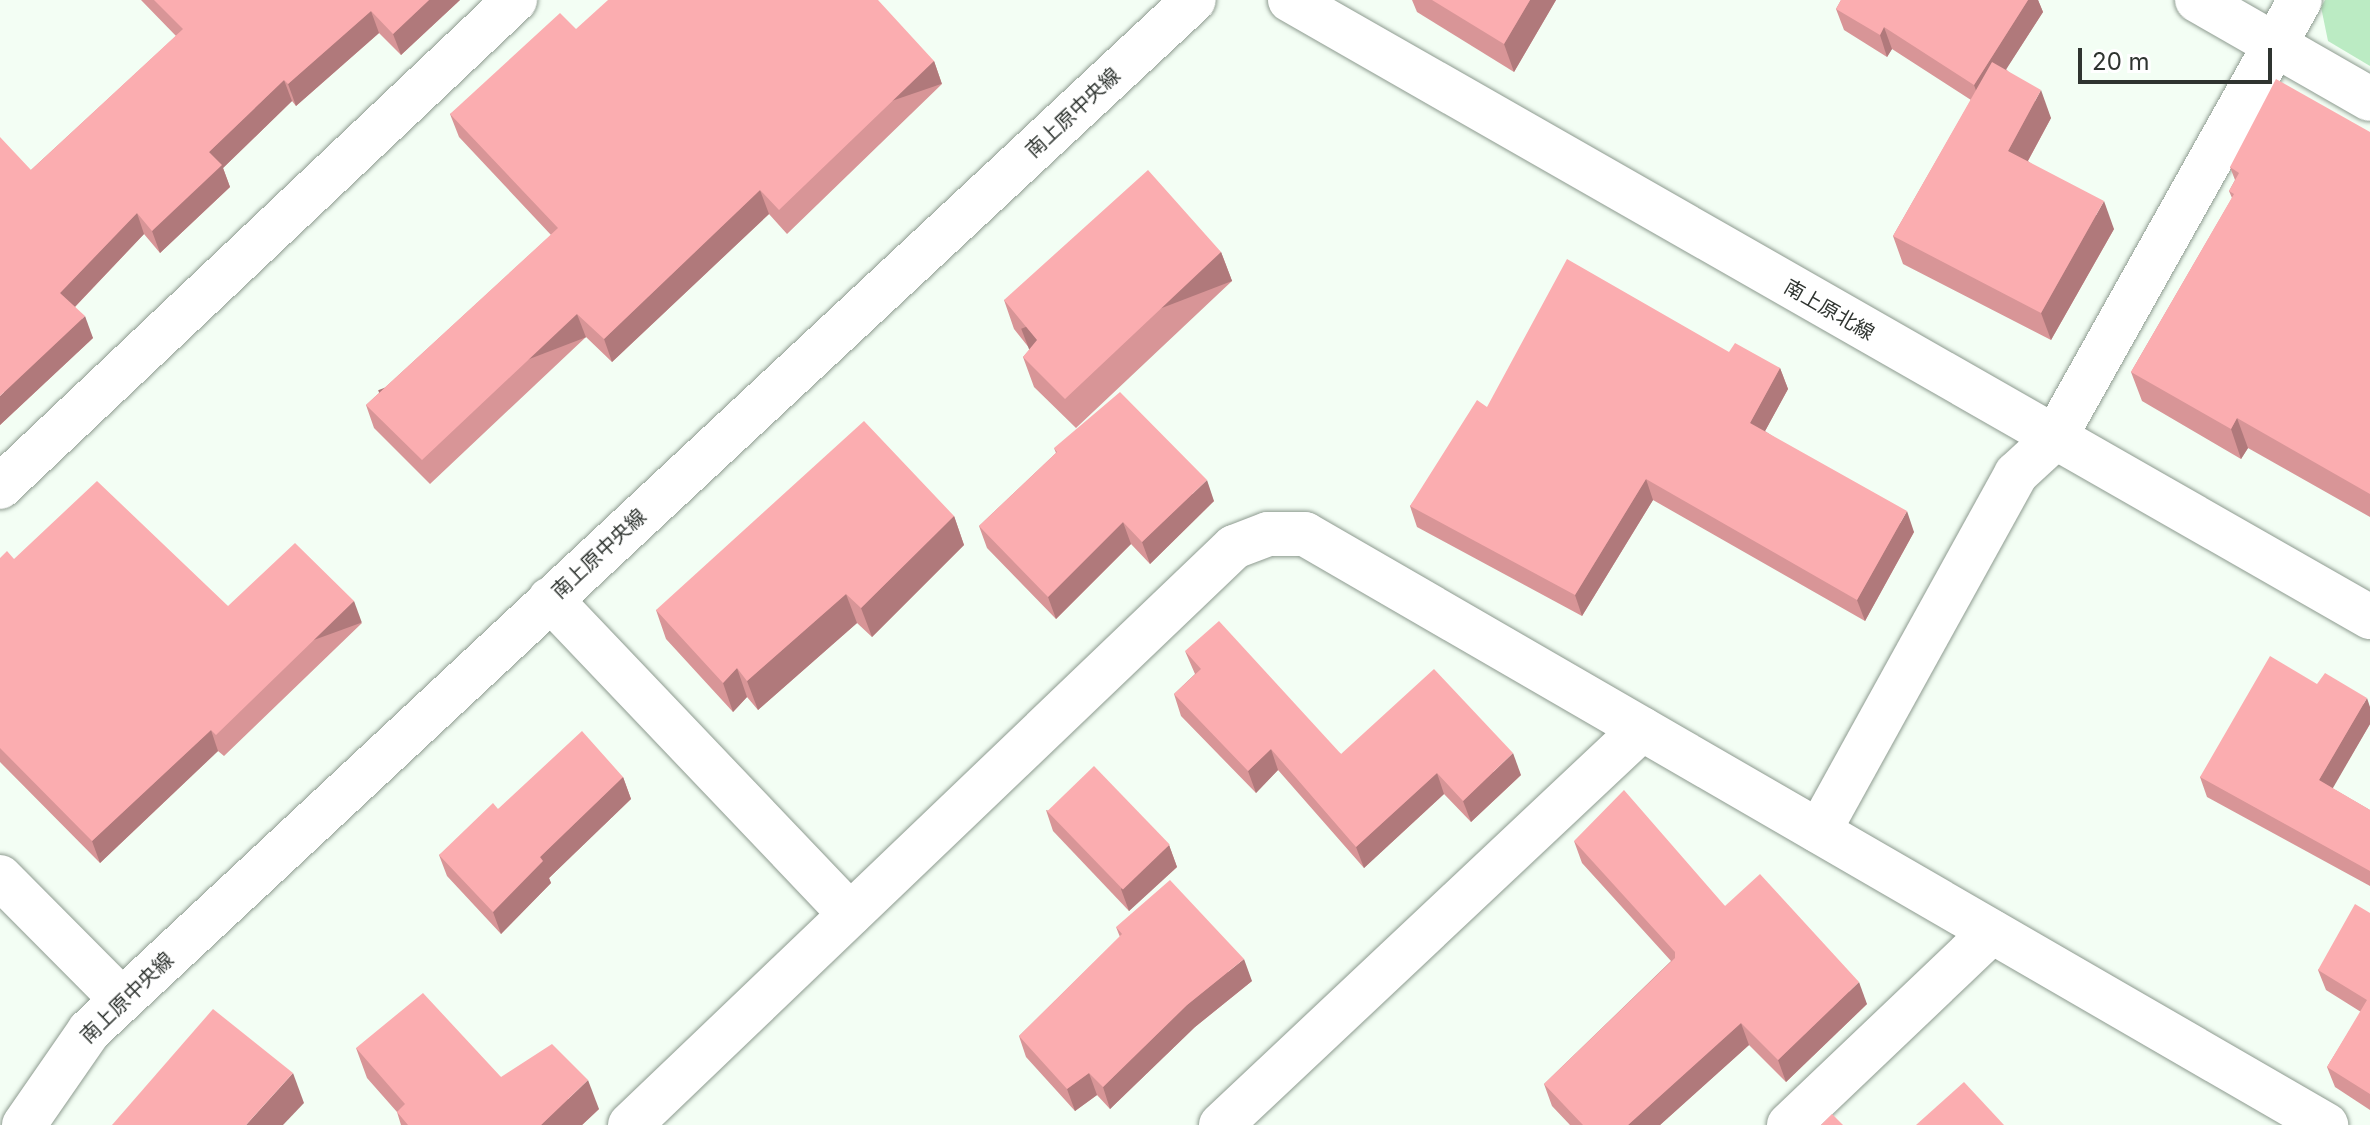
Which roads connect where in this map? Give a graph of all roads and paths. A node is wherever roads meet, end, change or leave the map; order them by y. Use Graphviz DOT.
graph roads {
  1 [pos="515,0"];
  2 [pos="1194,0"];
  3 [pos="1290,0"];
  4 [pos="2197,0"];
  5 [pos="2300,0"];
  6 [pos="2275,44"];
  7 [pos="2370,99"];
  8 [pos="2054,439"];
  9 [pos="0,487"];
  10 [pos="550,599"];
  11 [pos="2370,617"];
  12 [pos="1642,729"];
  13 [pos="1819,831"];
  14 [pos="0,877"];
  15 [pos="850,914"];
  16 [pos="1992,932"];
  17 [pos="122,1000"];
  18 [pos="24,1125"];
  19 [pos="630,1125"];
  20 [pos="1221,1125"];
  21 [pos="1789,1125"];
  22 [pos="2326,1125"];
  1 -- 9 [label="street"];
  2 -- 10 [label="street, 南上原中央線"];
  3 -- 8 [label="street, 南上原北線"];
  4 -- 6 [label="street"];
  5 -- 6 [label="street"];
  6 -- 7 [label="street"];
  6 -- 8 [label="street"];
  8 -- 11 [label="street, 南上原北線"];
  8 -- 13 [label="street"];
  10 -- 15 [label="street"];
  10 -- 17 [label="street, 南上原中央線"];
  12 -- 13 [label="street"];
  12 -- 15 [label="street"];
  12 -- 20 [label="street"];
  13 -- 16 [label="street"];
  14 -- 17 [label="street"];
  15 -- 19 [label="street"];
  16 -- 21 [label="street"];
  16 -- 22 [label="street"];
  17 -- 18 [label="street, 南上原中央線"];
}
